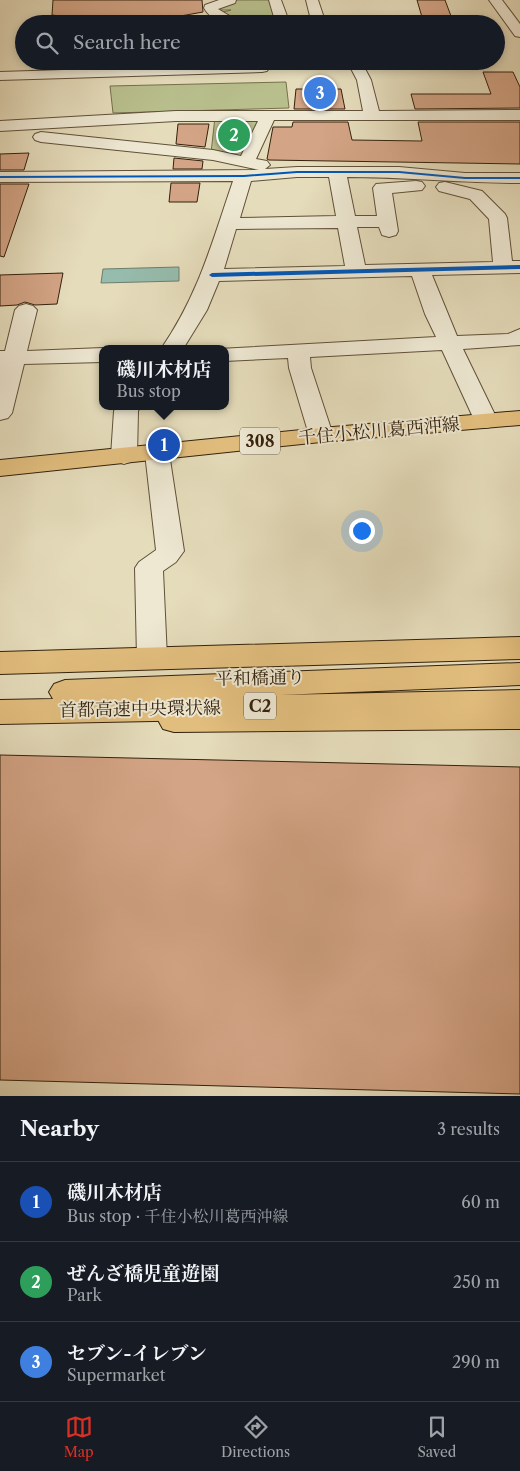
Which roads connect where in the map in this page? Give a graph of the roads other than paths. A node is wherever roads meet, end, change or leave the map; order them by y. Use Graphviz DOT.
graph roads {
  1 [pos="230,0"];
  2 [pos="275,0"];
  3 [pos="312,0"];
  4 [pos="495,0"];
  5 [pos="219,15"];
  6 [pos="280,15"];
  7 [pos="316,15"];
  8 [pos="520,33"];
  9 [pos="196,70"];
  10 [pos="359,70"];
  11 [pos="0,76"];
  12 [pos="268,115"];
  13 [pos="372,115"];
  14 [pos="520,115"];
  15 [pos="3,126"];
  16 [pos="245,169"];
  17 [pos="337,172"];
  18 [pos="0,177"];
  19 [pos="520,178"];
  20 [pos="433,182"];
  21 [pos="347,221"];
  22 [pos="227,224"];
  23 [pos="515,268"];
  24 [pos="420,269"];
  25 [pos="356,270"];
  26 [pos="212,274"];
  27 [pos="26,310"];
  28 [pos="520,336"];
  29 [pos="449,343"];
  30 [pos="175,345"];
  31 [pos="298,351"];
  32 [pos="229,354"];
  33 [pos="99,355"];
  34 [pos="7,358"];
  35 [pos="127,410"];
  36 [pos="0,413"];
  37 [pos="520,418"];
  38 [pos="486,421"];
  39 [pos="321,435"];
  40 [pos="157,453"];
  41 [pos="124,456"];
  42 [pos="0,468"];
  43 [pos="520,648"];
  44 [pos="152,658"];
  45 [pos="0,663"];
  46 [pos="520,674"];
  47 [pos="0,682"];
  48 [pos="520,687"];
  49 [pos="65,692"];
  50 [pos="520,692"];
  51 [pos="0,693"];
  52 [pos="520,702"];
  53 [pos="160,709"];
  54 [pos="0,712"];
  55 [pos="520,717"];
  56 [pos="0,722"];
  1 -- 5 [label="street"];
  2 -- 6 [label="street"];
  3 -- 7 [label="street"];
  4 -- 8 [label="street"];
  9 -- 11 [label="street"];
  10 -- 13 [label="street"];
  12 -- 13 [label="street"];
  12 -- 15 [label="street"];
  12 -- 16 [label="street"];
  13 -- 14 [label="street"];
  15 -- 16 [label="street"];
  16 -- 17 [label="street"];
  16 -- 18 [label="street"];
  16 -- 22 [label="street"];
  17 -- 20 [label="street"];
  17 -- 21 [label="street"];
  19 -- 20 [label="street"];
  20 -- 21 [label="street"];
  20 -- 23 [label="street"];
  21 -- 22 [label="street"];
  21 -- 25 [label="street"];
  22 -- 26 [label="street"];
  23 -- 24 [label="street"];
  24 -- 25 [label="street"];
  24 -- 29 [label="street"];
  25 -- 26 [label="street"];
  26 -- 30 [label="street"];
  27 -- 34 [label="street"];
  28 -- 29 [label="street"];
  29 -- 31 [label="street"];
  29 -- 38 [label="street"];
  31 -- 32 [label="street"];
  31 -- 39 [label="street"];
  33 -- 34 [label="street"];
  34 -- 36 [label="street"];
  35 -- 41 [label="street"];
  37 -- 38 [label="main road, 千住小松川葛西沖線 / 308"];
  38 -- 39 [label="main road, 千住小松川葛西沖線 / 308"];
  39 -- 40 [label="main road, 千住小松川葛西沖線 / 308"];
  40 -- 41 [label="main road, 千住小松川葛西沖線 / 308"];
  40 -- 44 [label="street"];
  41 -- 42 [label="main road, 千住小松川葛西沖線 / 308"];
  43 -- 44 [label="main road"];
  44 -- 45 [label="main road"];
  46 -- 47 [label="main road, 平和橋通り"];
  46 -- 49 [label="main road"];
  48 -- 49 [label="main road, 首都高速中央環状線 / C2"];
  49 -- 51 [label="main road, 首都高速中央環状線 / C2"];
  50 -- 53 [label="main road"];
  52 -- 53 [label="main road, 首都高速中央環状線 / C2"];
  53 -- 54 [label="main road, 首都高速中央環状線 / C2"];
  55 -- 56 [label="main road"];
}
